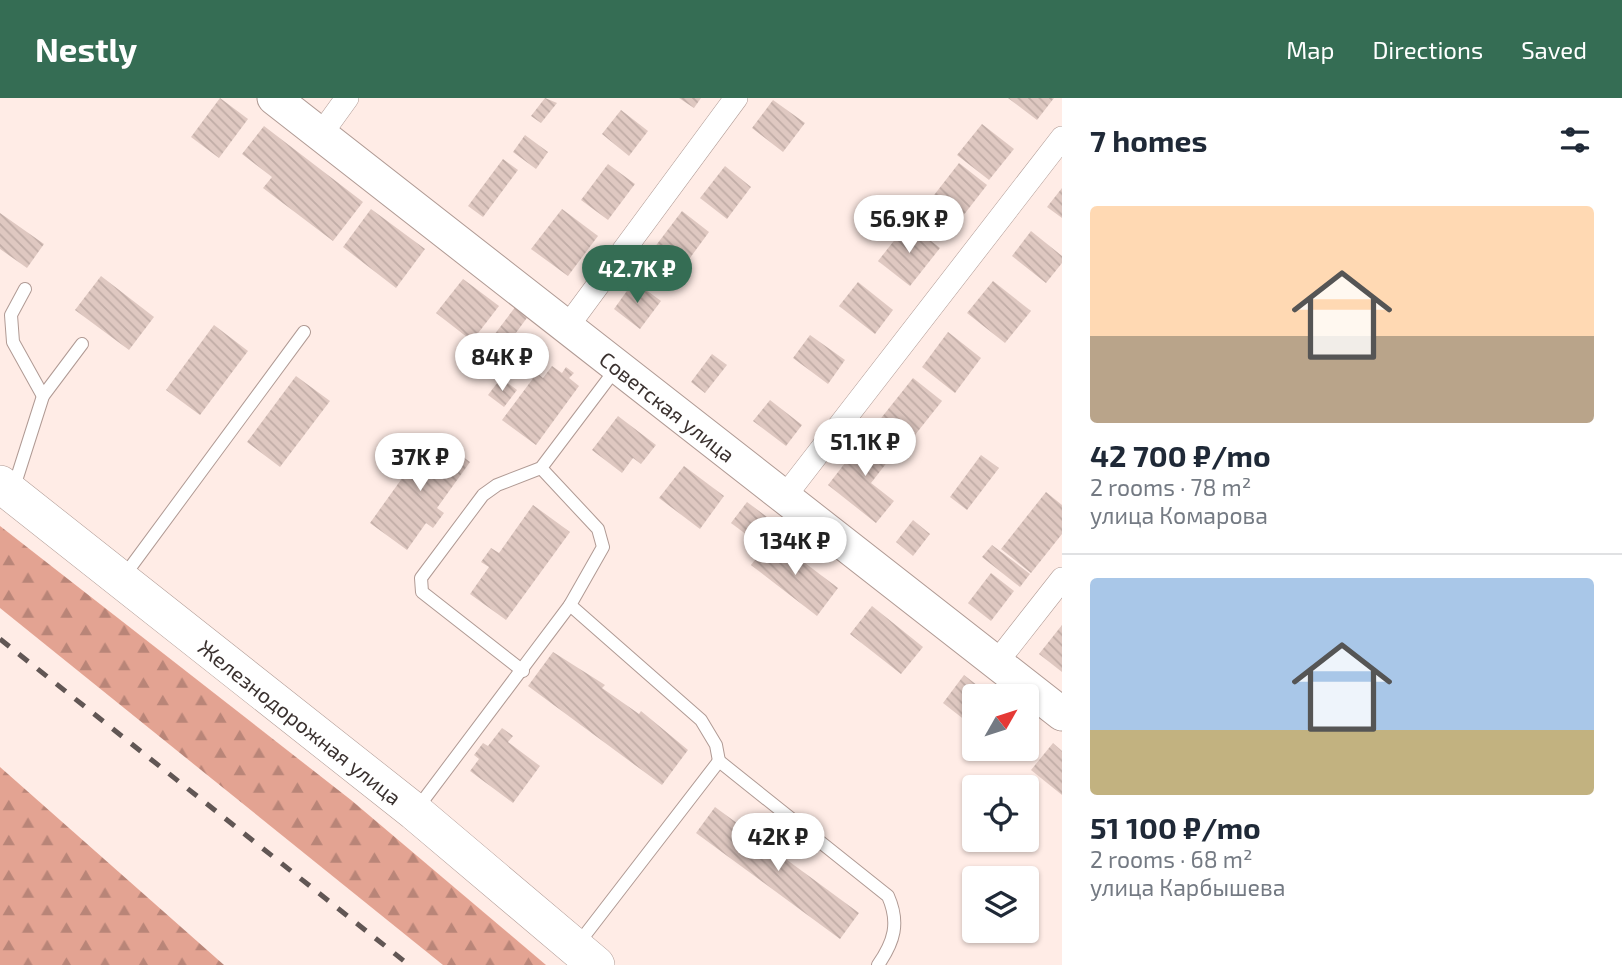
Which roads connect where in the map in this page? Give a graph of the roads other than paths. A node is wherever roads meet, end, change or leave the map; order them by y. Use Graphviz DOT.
graph roads {
  1 [pos="274,98"];
  2 [pos="347,98"];
  3 [pos="736,98"];
  4 [pos="321,134"];
  5 [pos="1062,138"];
  6 [pos="25,289"];
  7 [pos="567,327"];
  8 [pos="304,332"];
  9 [pos="82,344"];
  10 [pos="618,366"];
  11 [pos="43,396"];
  12 [pos="541,468"];
  13 [pos="6,489"];
  14 [pos="785,496"];
  15 [pos="122,579"];
  16 [pos="1062,579"];
  17 [pos="570,605"];
  18 [pos="996,663"];
  19 [pos="523,671"];
  20 [pos="1062,714"];
  21 [pos="719,761"];
  22 [pos="415,812"];
  23 [pos="586,956"];
  24 [pos="878,965"];
  1 -- 4 [label="street, Советская улица"];
  2 -- 4 [label="street"];
  3 -- 7 [label="street"];
  4 -- 7 [label="street, Советская улица"];
  5 -- 14 [label="street"];
  6 -- 11 [label="lane"];
  7 -- 10 [label="street, Советская улица"];
  8 -- 15 [label="lane"];
  9 -- 11 [label="lane"];
  10 -- 12 [label="lane"];
  10 -- 14 [label="street, Советская улица"];
  11 -- 13 [label="lane"];
  12 -- 17 [label="lane"];
  12 -- 19 [label="lane"];
  13 -- 15 [label="main road, Железнодорожная улица"];
  14 -- 18 [label="street, Советская улица"];
  15 -- 22 [label="main road, Железнодорожная улица"];
  16 -- 18 [label="street"];
  17 -- 19 [label="lane"];
  17 -- 21 [label="lane"];
  18 -- 20 [label="street, Советская улица"];
  19 -- 22 [label="lane"];
  21 -- 23 [label="lane"];
  21 -- 24 [label="lane"];
  22 -- 23 [label="main road, Железнодорожная улица"];
}
